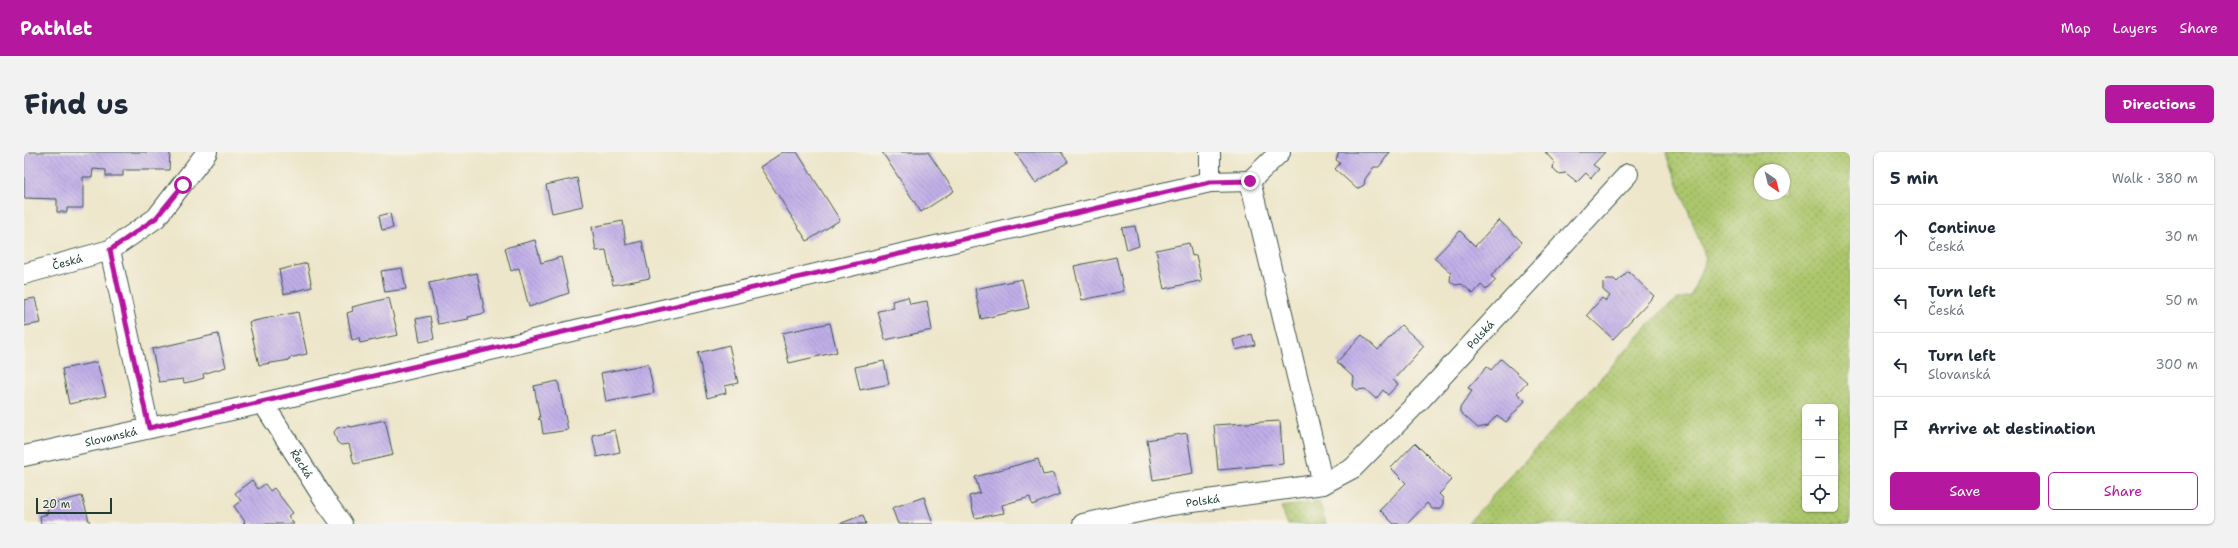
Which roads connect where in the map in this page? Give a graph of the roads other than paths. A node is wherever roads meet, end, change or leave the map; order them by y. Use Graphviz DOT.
graph roads {
  1 [pos="207,152"];
  2 [pos="1210,152"];
  3 [pos="1280,152"];
  4 [pos="1628,174"];
  5 [pos="1250,181"];
  6 [pos="1210,182"];
  7 [pos="110,250"];
  8 [pos="24,274"];
  9 [pos="263,403"];
  10 [pos="149,428"];
  11 [pos="24,456"];
  12 [pos="1323,484"];
  13 [pos="342,524"];
  14 [pos="1083,524"];
  1 -- 7 [label="street, Česká"];
  2 -- 6 [label="street"];
  3 -- 5 [label="street"];
  4 -- 12 [label="street, Polská"];
  5 -- 6 [label="street, Slovanská"];
  5 -- 12 [label="street"];
  6 -- 9 [label="street, Slovanská"];
  7 -- 8 [label="street, Česká"];
  7 -- 10 [label="street"];
  9 -- 10 [label="street, Slovanská"];
  9 -- 13 [label="street, Řecká"];
  10 -- 11 [label="street, Slovanská"];
  12 -- 14 [label="street, Polská"];
}
